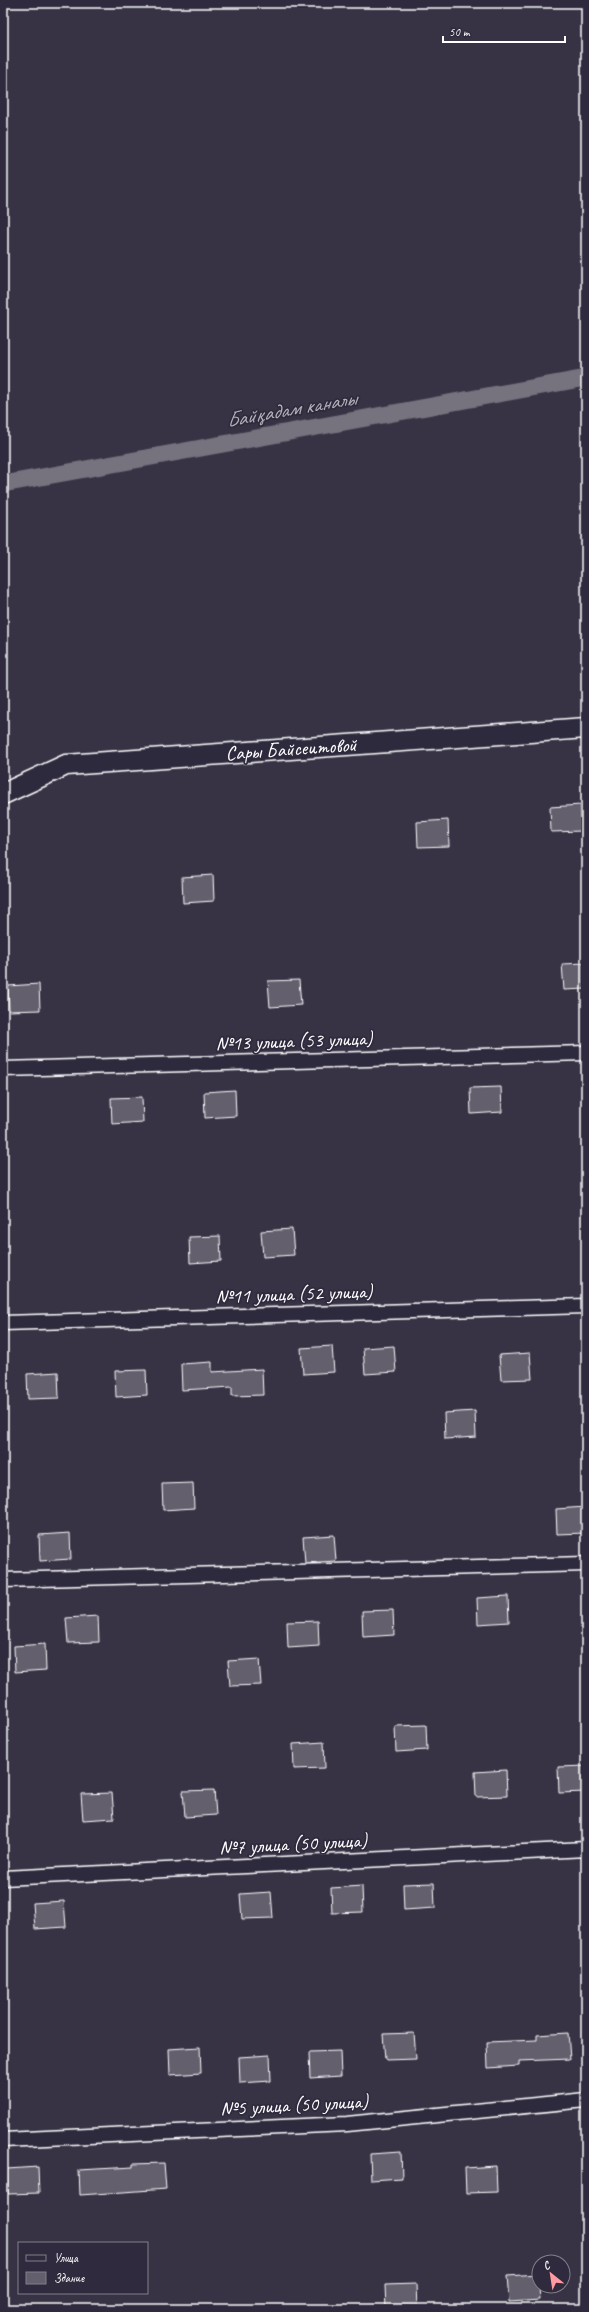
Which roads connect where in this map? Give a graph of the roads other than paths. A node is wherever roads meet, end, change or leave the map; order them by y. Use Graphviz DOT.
graph roads {
  1 [pos="586,728"];
  2 [pos="3,794"];
  3 [pos="586,1053"];
  4 [pos="3,1069"];
  5 [pos="586,1306"];
  6 [pos="3,1323"];
  7 [pos="586,1564"];
  8 [pos="3,1580"];
  9 [pos="586,1849"];
  10 [pos="3,1878"];
  11 [pos="586,2100"];
  12 [pos="3,2140"];
  1 -- 2 [label="street, Сары Байсеитовой"];
  3 -- 4 [label="street, №13 улица (53 улица)"];
  5 -- 6 [label="street, №11 улица (52 улица)"];
  7 -- 8 [label="street"];
  9 -- 10 [label="street, №7 улица (50 улица)"];
  11 -- 12 [label="street, №5 улица (50 улица)"];
}
